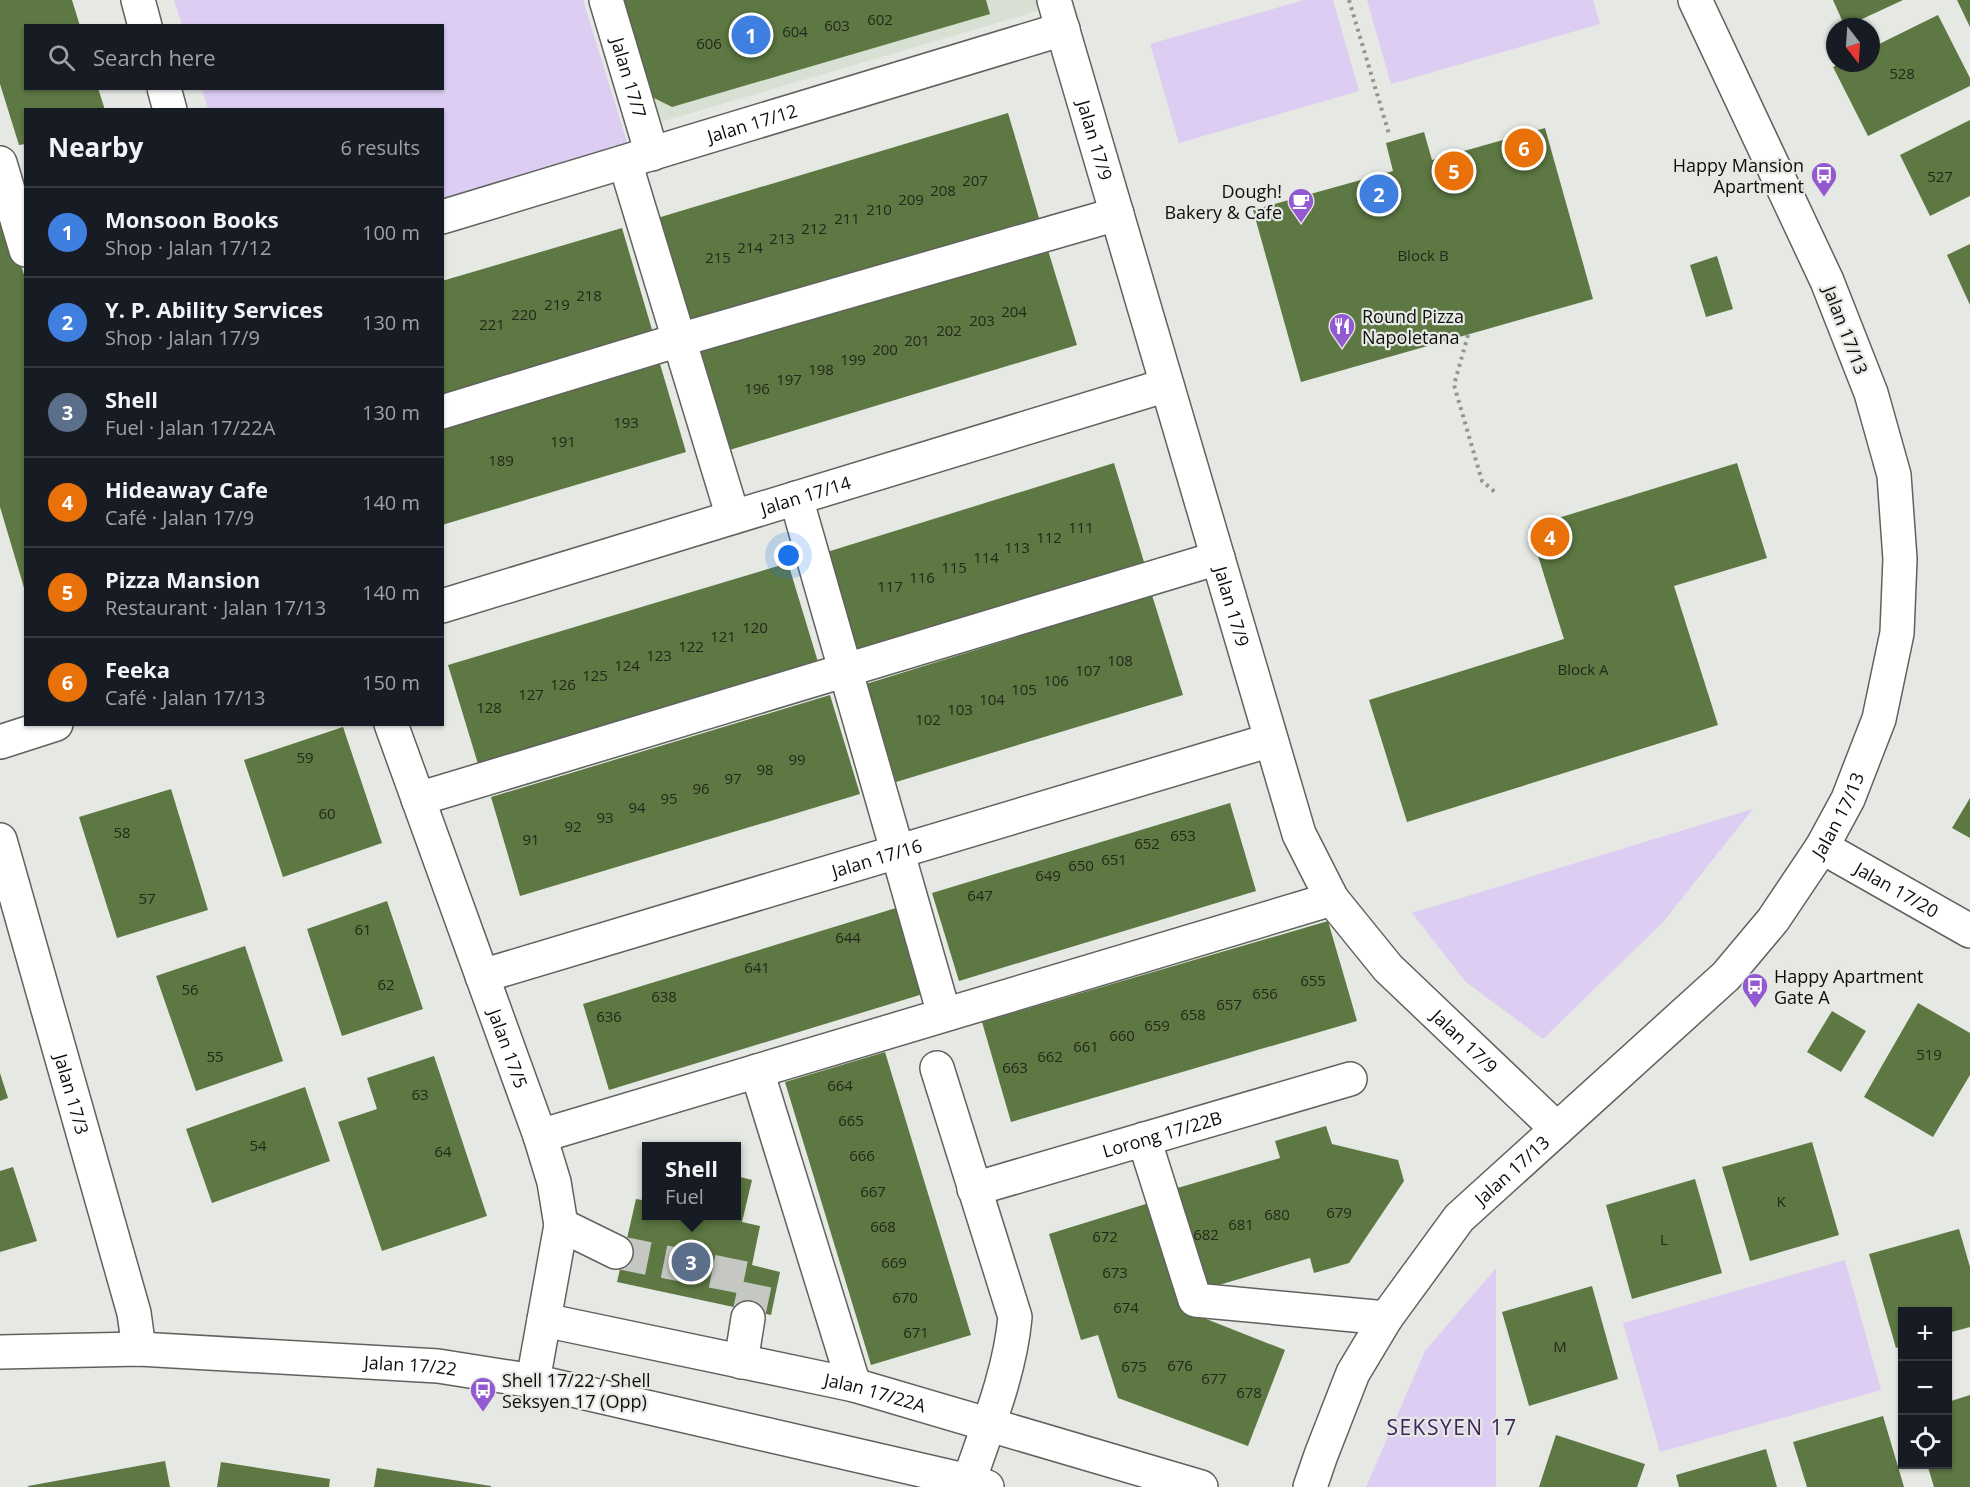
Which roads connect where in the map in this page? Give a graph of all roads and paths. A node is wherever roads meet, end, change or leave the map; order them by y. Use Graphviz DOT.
graph roads {
  1 [pos="138,0"];
  2 [pos="606,0"];
  3 [pos="1349,0"];
  4 [pos="1695,0"];
  5 [pos="1059,15"];
  6 [pos="144,24"];
  7 [pos="165,90"];
  8 [pos="169,108"];
  9 [pos="1389,134"];
  10 [pos="24,158"];
  11 [pos="638,158"];
  12 [pos="0,164"];
  13 [pos="1118,214"];
  14 [pos="444,217"];
  15 [pos="24,243"];
  16 [pos="1467,334"];
  17 [pos="679,340"];
  18 [pos="1167,385"];
  19 [pos="444,411"];
  20 [pos="1496,494"];
  21 [pos="796,498"];
  22 [pos="734,517"];
  23 [pos="1218,558"];
  24 [pos="444,605"];
  25 [pos="845,670"];
  26 [pos="50,726"];
  27 [pos="392,726"];
  28 [pos="1271,740"];
  29 [pos="0,742"];
  30 [pos="418,798"];
  31 [pos="0,840"];
  32 [pos="1822,847"];
  33 [pos="897,851"];
  34 [pos="1332,899"];
  35 [pos="1970,931"];
  36 [pos="482,976"];
  37 [pos="944,1014"];
  38 [pos="937,1068"];
  39 [pos="758,1071"];
  40 [pos="1350,1079"];
  41 [pos="1557,1129"];
  42 [pos="540,1136"];
  43 [pos="1144,1139"];
  44 [pos="974,1189"];
  45 [pos="561,1225"];
  46 [pos="616,1252"];
  47 [pos="748,1318"];
  48 [pos="1386,1318"];
  49 [pos="544,1320"];
  50 [pos="139,1348"];
  51 [pos="0,1352"];
  52 [pos="741,1362"];
  53 [pos="533,1382"];
  54 [pos="854,1385"];
  55 [pos="988,1425"];
  56 [pos="978,1484"];
  57 [pos="1201,1487"];
  58 [pos="1310,1487"];
  1 -- 6 [label="street"];
  2 -- 11 [label="street, Jalan 17/7"];
  3 -- 9 [label="path"];
  4 -- 32 [label="street, Jalan 17/13"];
  5 -- 11 [label="street, Jalan 17/12"];
  5 -- 13 [label="street, Jalan 17/9"];
  7 -- 8 [label="street"];
  10 -- 12 [label="street"];
  11 -- 14 [label="street, Jalan 17/12"];
  11 -- 17 [label="street, Jalan 17/7"];
  12 -- 15 [label="street"];
  13 -- 17 [label="street"];
  13 -- 18 [label="street, Jalan 17/9"];
  16 -- 20 [label="path"];
  17 -- 19 [label="street"];
  17 -- 22 [label="street, Jalan 17/7"];
  18 -- 21 [label="street, Jalan 17/14"];
  18 -- 23 [label="street, Jalan 17/9"];
  21 -- 22 [label="street, Jalan 17/14"];
  21 -- 25 [label="street"];
  22 -- 24 [label="street, Jalan 17/14"];
  23 -- 25 [label="street"];
  23 -- 28 [label="street, Jalan 17/9"];
  25 -- 30 [label="street"];
  25 -- 33 [label="street"];
  26 -- 29 [label="street"];
  27 -- 30 [label="street, Jalan 17/5"];
  28 -- 33 [label="street, Jalan 17/16"];
  28 -- 34 [label="street, Jalan 17/9"];
  30 -- 36 [label="street, Jalan 17/5"];
  31 -- 50 [label="street, Jalan 17/3"];
  32 -- 35 [label="street, Jalan 17/20"];
  32 -- 41 [label="street, Jalan 17/13"];
  33 -- 36 [label="street, Jalan 17/16"];
  33 -- 37 [label="street"];
  34 -- 37 [label="street"];
  34 -- 41 [label="street, Jalan 17/9"];
  36 -- 42 [label="street, Jalan 17/5"];
  37 -- 39 [label="street"];
  38 -- 44 [label="street"];
  39 -- 42 [label="street"];
  39 -- 54 [label="street"];
  40 -- 43 [label="street, Lorong 17/22B"];
  41 -- 48 [label="street, Jalan 17/13"];
  42 -- 45 [label="street, Jalan 17/5"];
  43 -- 44 [label="street, Lorong 17/22B"];
  43 -- 48 [label="street"];
  44 -- 55 [label="street"];
  45 -- 46 [label="street"];
  45 -- 49 [label="street, Jalan 17/5"];
  47 -- 52 [label="street"];
  48 -- 58 [label="street, Jalan 17/13"];
  49 -- 52 [label="street, Jalan 17/22A"];
  49 -- 53 [label="street, Jalan 17/5"];
  50 -- 51 [label="street, Jalan 17/22"];
  50 -- 53 [label="street, Jalan 17/22"];
  52 -- 54 [label="street, Jalan 17/22A"];
  53 -- 56 [label="street, Jalan 17/22"];
  54 -- 55 [label="street, Jalan 17/22A"];
  55 -- 56 [label="street"];
  55 -- 57 [label="street, Jalan 17/22A"];
}
